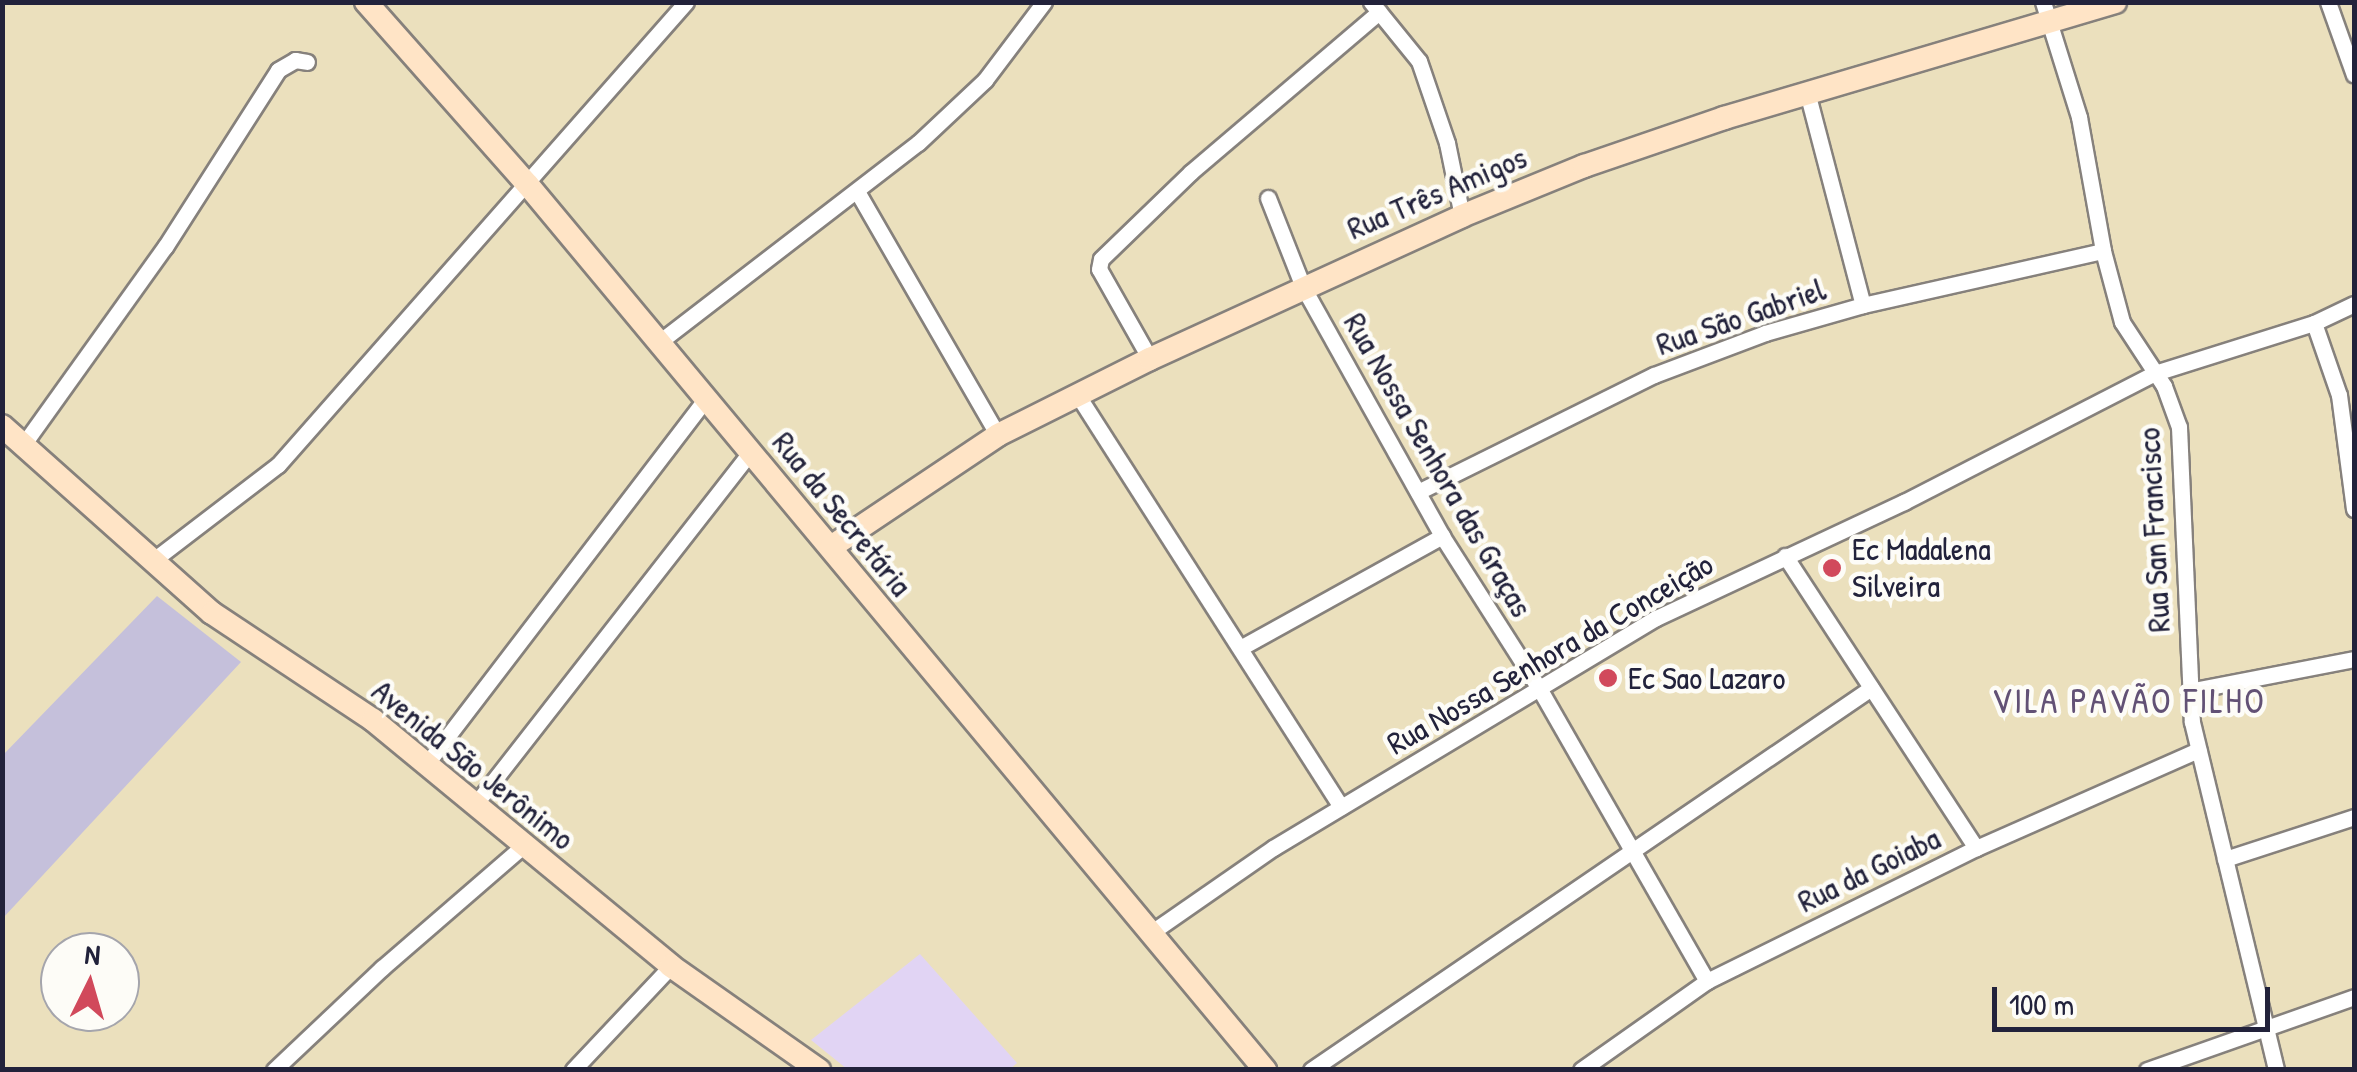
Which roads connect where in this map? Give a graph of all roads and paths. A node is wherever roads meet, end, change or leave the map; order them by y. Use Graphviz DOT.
graph roads {
  1 [pos="366,2"];
  2 [pos="686,2"];
  3 [pos="1044,2"];
  4 [pos="2115,2"];
  5 [pos="2328,2"];
  6 [pos="1375,7"];
  7 [pos="2047,13"];
  8 [pos="308,62"];
  9 [pos="2354,76"];
  10 [pos="1807,92"];
  11 [pos="528,185"];
  12 [pos="858,193"];
  13 [pos="1268,198"];
  14 [pos="1462,216"];
  15 [pos="2103,251"];
  16 [pos="1303,286"];
  17 [pos="2354,304"];
  18 [pos="1863,305"];
  19 [pos="2314,323"];
  20 [pos="658,343"];
  21 [pos="1150,359"];
  22 [pos="2155,373"];
  23 [pos="1078,394"];
  24 [pos="706,398"];
  25 [pos="2,426"];
  26 [pos="998,435"];
  27 [pos="24,444"];
  28 [pos="750,452"];
  29 [pos="1418,492"];
  30 [pos="2354,509"];
  31 [pos="1442,536"];
  32 [pos="831,548"];
  33 [pos="1785,556"];
  34 [pos="152,562"];
  35 [pos="1242,647"];
  36 [pos="2354,659"];
  37 [pos="1539,688"];
  38 [pos="1871,688"];
  39 [pos="2189,690"];
  40 [pos="2198,750"];
  41 [pos="428,762"];
  42 [pos="477,802"];
  43 [pos="1341,806"];
  44 [pos="2354,817"];
  45 [pos="523,846"];
  46 [pos="1976,848"];
  47 [pos="1629,852"];
  48 [pos="2225,860"];
  49 [pos="1152,932"];
  50 [pos="670,966"];
  51 [pos="1707,981"];
  52 [pos="2354,998"];
  53 [pos="2266,1028"];
  54 [pos="274,1070"];
  55 [pos="573,1070"];
  56 [pos="818,1070"];
  57 [pos="1265,1070"];
  58 [pos="1310,1070"];
  59 [pos="1581,1070"];
  60 [pos="2147,1070"];
  61 [pos="2276,1070"];
  1 -- 11 [label="street, Rua da Secretária"];
  2 -- 11 [label="street"];
  3 -- 12 [label="street"];
  4 -- 7 [label="street, Rua Três Amigos"];
  5 -- 9 [label="street"];
  6 -- 14 [label="street"];
  6 -- 21 [label="street"];
  7 -- 10 [label="street, Rua Três Amigos"];
  7 -- 15 [label="street, Rua San Francisco"];
  8 -- 27 [label="street"];
  10 -- 14 [label="street, Rua Três Amigos"];
  10 -- 18 [label="street"];
  11 -- 20 [label="street, Rua da Secretária"];
  11 -- 34 [label="street"];
  12 -- 20 [label="street"];
  12 -- 26 [label="street"];
  13 -- 16 [label="street, Rua Nossa Senhora das Graças"];
  14 -- 16 [label="street, Rua Três Amigos"];
  15 -- 18 [label="street, Rua São Gabriel"];
  15 -- 22 [label="street, Rua San Francisco"];
  16 -- 21 [label="street, Rua Três Amigos"];
  16 -- 29 [label="street, Rua Nossa Senhora das Graças"];
  17 -- 19 [label="street, Rua Nossa Senhora da Conceição"];
  18 -- 29 [label="street, Rua São Gabriel"];
  19 -- 22 [label="street, Rua Nossa Senhora da Conceição"];
  19 -- 30 [label="street"];
  20 -- 24 [label="street, Rua da Secretária"];
  21 -- 23 [label="street, Rua Três Amigos"];
  22 -- 33 [label="street, Rua Nossa Senhora da Conceição"];
  22 -- 39 [label="street, Rua San Francisco"];
  23 -- 26 [label="street, Rua Três Amigos"];
  23 -- 35 [label="street"];
  24 -- 28 [label="street, Rua da Secretária"];
  24 -- 41 [label="street"];
  25 -- 27 [label="street, Avenida São Jerônimo"];
  26 -- 32 [label="street, Rua Três Amigos"];
  27 -- 34 [label="street, Avenida São Jerônimo"];
  28 -- 32 [label="street, Rua da Secretária"];
  28 -- 42 [label="street"];
  29 -- 31 [label="street, Rua Nossa Senhora das Graças"];
  31 -- 35 [label="street"];
  31 -- 37 [label="street, Rua Nossa Senhora das Graças"];
  32 -- 49 [label="street, Rua da Secretária"];
  33 -- 37 [label="street, Rua Nossa Senhora da Conceição"];
  33 -- 38 [label="street"];
  34 -- 41 [label="street, Avenida São Jerônimo"];
  35 -- 43 [label="street"];
  36 -- 39 [label="street"];
  37 -- 43 [label="street, Rua Nossa Senhora da Conceição"];
  37 -- 47 [label="street, Rua Nossa Senhora das Graças"];
  38 -- 46 [label="street"];
  38 -- 47 [label="street"];
  39 -- 40 [label="street, Rua San Francisco"];
  40 -- 46 [label="street, Rua da Goiaba"];
  40 -- 48 [label="street, Rua San Francisco"];
  41 -- 42 [label="street, Avenida São Jerônimo"];
  42 -- 45 [label="street, Avenida São Jerônimo"];
  43 -- 49 [label="street, Rua Nossa Senhora da Conceição"];
  44 -- 48 [label="street"];
  45 -- 50 [label="street, Avenida São Jerônimo"];
  45 -- 54 [label="street"];
  46 -- 51 [label="street, Rua da Goiaba"];
  47 -- 51 [label="street, Rua Nossa Senhora das Graças"];
  47 -- 58 [label="street"];
  48 -- 53 [label="street, Rua San Francisco"];
  49 -- 57 [label="street, Rua da Secretária"];
  50 -- 55 [label="street"];
  50 -- 56 [label="street, Avenida São Jerônimo"];
  51 -- 59 [label="street, Rua da Goiaba"];
  52 -- 53 [label="street"];
  53 -- 60 [label="street"];
  53 -- 61 [label="street, Rua San Francisco"];
}
